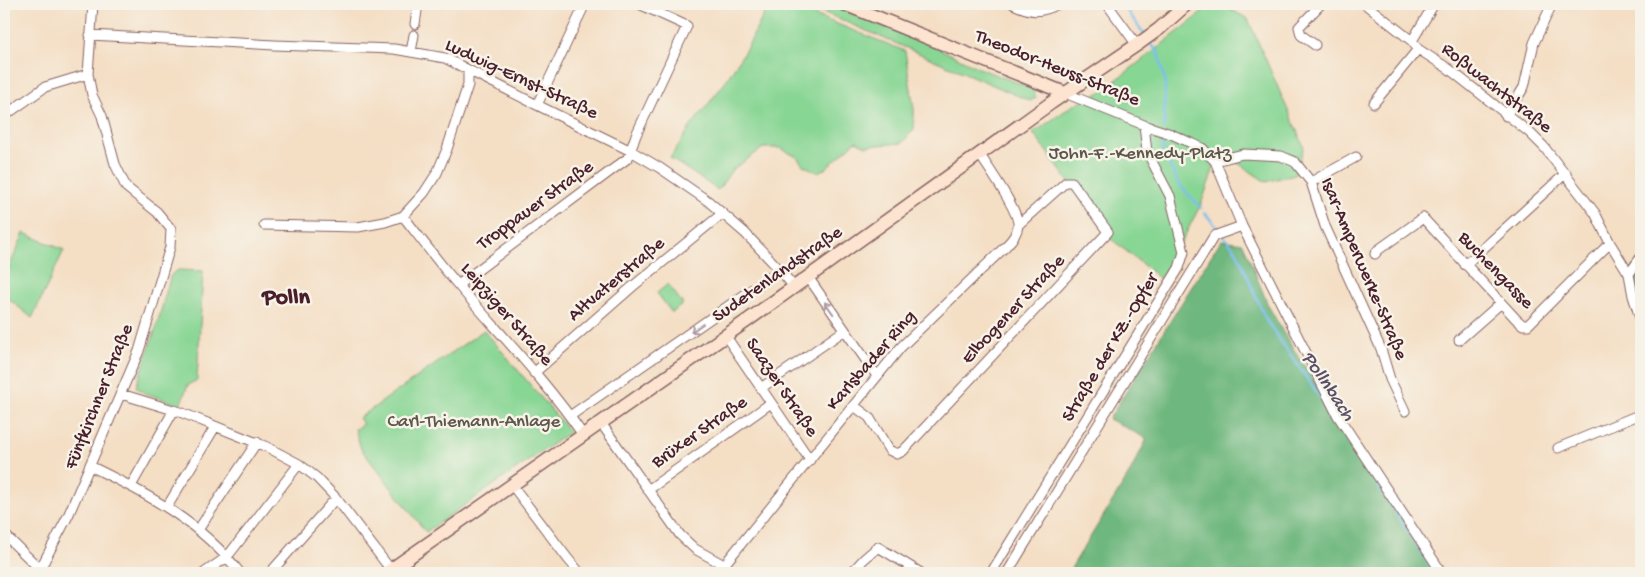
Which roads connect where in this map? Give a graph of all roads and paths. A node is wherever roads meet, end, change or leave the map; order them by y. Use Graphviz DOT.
graph roads {
  1 [pos="93,4"];
  2 [pos="418,4"];
  3 [pos="585,4"];
  4 [pos="639,4"];
  5 [pos="844,4"];
  6 [pos="1013,4"];
  7 [pos="1058,4"];
  8 [pos="1107,4"];
  9 [pos="1187,4"];
  10 [pos="1320,4"];
  11 [pos="1365,4"];
  12 [pos="1434,4"];
  13 [pos="1552,4"];
  14 [pos="416,24"];
  15 [pos="90,35"];
  16 [pos="414,35"];
  17 [pos="1412,41"];
  18 [pos="1139,43"];
  19 [pos="1315,45"];
  20 [pos="1418,49"];
  21 [pos="411,52"];
  22 [pos="468,70"];
  23 [pos="88,74"];
  24 [pos="1065,93"];
  25 [pos="1374,103"];
  26 [pos="536,106"];
  27 [pos="4,116"];
  28 [pos="1506,116"];
  29 [pos="1144,125"];
  30 [pos="631,151"];
  31 [pos="980,155"];
  32 [pos="1356,157"];
  33 [pos="1216,160"];
  34 [pos="1566,173"];
  35 [pos="1311,182"];
  36 [pos="723,213"];
  37 [pos="403,216"];
  38 [pos="264,225"];
  39 [pos="1018,226"];
  40 [pos="1242,226"];
  41 [pos="1610,243"];
  42 [pos="1375,254"];
  43 [pos="1641,257"];
  44 [pos="1465,265"];
  45 [pos="780,270"];
  46 [pos="1628,274"];
  47 [pos="808,277"];
  48 [pos="458,284"];
  49 [pos="794,287"];
  50 [pos="1501,303"];
  51 [pos="1641,321"];
  52 [pos="845,330"];
  53 [pos="725,336"];
  54 [pos="1459,340"];
  55 [pos="534,373"];
  56 [pos="877,376"];
  57 [pos="761,388"];
  58 [pos="121,394"];
  59 [pos="771,404"];
  60 [pos="854,406"];
  61 [pos="174,410"];
  62 [pos="1405,411"];
  63 [pos="1641,414"];
  64 [pos="570,416"];
  65 [pos="601,423"];
  66 [pos="215,427"];
  67 [pos="584,435"];
  68 [pos="257,442"];
  69 [pos="1558,448"];
  70 [pos="810,460"];
  71 [pos="299,464"];
  72 [pos="90,466"];
  73 [pos="512,485"];
  74 [pos="131,486"];
  75 [pos="648,490"];
  76 [pos="336,498"];
  77 [pos="167,507"];
  78 [pos="198,530"];
  79 [pos="4,534"];
  80 [pos="227,557"];
  81 [pos="722,569"];
  82 [pos="41,572"];
  83 [pos="389,572"];
  84 [pos="204,573"];
  85 [pos="240,573"];
  86 [pos="270,573"];
  87 [pos="580,573"];
  88 [pos="851,573"];
  89 [pos="921,573"];
  90 [pos="991,573"];
  91 [pos="1007,573"];
  92 [pos="1442,573"];
  1 -- 15 [label="street"];
  2 -- 14 [label="street"];
  3 -- 26 [label="street"];
  4 -- 30 [label="street"];
  5 -- 24 [label="street, Theodor-Heuss-Straße"];
  6 -- 7 [label="street"];
  8 -- 18 [label="street"];
  9 -- 18 [label="street, Sudetenlandstraße"];
  10 -- 19 [label="street"];
  11 -- 17 [label="street, Roßwachtstraße"];
  12 -- 17 [label="street"];
  13 -- 28 [label="street"];
  15 -- 21 [label="street, Ludwig-Ernst-Straße"];
  15 -- 23 [label="street"];
  16 -- 21 [label="street"];
  17 -- 20 [label="street, Roßwachtstraße"];
  18 -- 24 [label="street, Sudetenlandstraße"];
  20 -- 25 [label="street"];
  20 -- 28 [label="street, Roßwachtstraße"];
  21 -- 22 [label="street, Ludwig-Ernst-Straße"];
  22 -- 26 [label="street, Ludwig-Ernst-Straße"];
  22 -- 37 [label="street"];
  23 -- 27 [label="street"];
  23 -- 58 [label="street, Fünfkirchner Straße"];
  24 -- 29 [label="street, Theodor-Heuss-Straße"];
  24 -- 31 [label="street, Sudetenlandstraße"];
  26 -- 30 [label="street, Ludwig-Ernst-Straße"];
  28 -- 34 [label="street, Roßwachtstraße"];
  29 -- 33 [label="street, Theodor-Heuss-Straße"];
  29 -- 90 [label="street, Straße der KZ.-Opfer"];
  30 -- 36 [label="street, Ludwig-Ernst-Straße"];
  30 -- 48 [label="street, Troppauer Straße"];
  31 -- 39 [label="street"];
  31 -- 47 [label="street, Sudetenlandstraße"];
  32 -- 35 [label="street"];
  33 -- 35 [label="street, Isar-Amperwerke-Straße"];
  33 -- 40 [label="street"];
  34 -- 41 [label="street, Roßwachtstraße"];
  34 -- 44 [label="street"];
  35 -- 62 [label="street, Isar-Amperwerke-Straße"];
  36 -- 45 [label="street, Ludwig-Ernst-Straße"];
  36 -- 55 [label="street, Altvaterstraße"];
  37 -- 38 [label="street"];
  37 -- 48 [label="street, Leipziger Straße"];
  39 -- 56 [label="street, Karlsbader Ring"];
  39 -- 60 [label="street, Elbogener Straße"];
  40 -- 91 [label="street"];
  40 -- 92 [label="street"];
  41 -- 46 [label="street, Roßwachtstraße"];
  41 -- 50 [label="street, Buchengasse"];
  42 -- 44 [label="street, Buchengasse"];
  43 -- 46 [label="street"];
  44 -- 50 [label="street, Buchengasse"];
  45 -- 49 [label="street, Ludwig-Ernst-Straße"];
  45 -- 64 [label="street, Sudetenlandstraße, one-way"];
  46 -- 51 [label="street, Roßwachtstraße"];
  47 -- 49 [label="street, Sudetenlandstraße"];
  52 -- 47 [label="street, one-way"];
  48 -- 55 [label="street, Leipziger Straße"];
  49 -- 53 [label="street, Sudetenlandstraße"];
  50 -- 54 [label="street"];
  52 -- 56 [label="street"];
  52 -- 57 [label="street"];
  53 -- 57 [label="street, Saazer Straße"];
  53 -- 65 [label="street, Sudetenlandstraße"];
  55 -- 64 [label="street, Leipziger Straße"];
  56 -- 60 [label="street, Karlsbader Ring"];
  57 -- 59 [label="street, Saazer Straße"];
  58 -- 61 [label="street"];
  58 -- 72 [label="street, Fünfkirchner Straße"];
  59 -- 70 [label="street, Saazer Straße"];
  59 -- 75 [label="street, Brüxer Straße"];
  60 -- 70 [label="street, Karlsbader Ring"];
  61 -- 66 [label="street"];
  61 -- 74 [label="street"];
  63 -- 69 [label="street"];
  64 -- 67 [label="street, Leipziger Straße"];
  65 -- 67 [label="street, Sudetenlandstraße"];
  65 -- 75 [label="street, Karlsbader Ring"];
  66 -- 68 [label="street"];
  66 -- 77 [label="street"];
  67 -- 73 [label="street, Sudetenlandstraße"];
  68 -- 71 [label="street"];
  68 -- 78 [label="street"];
  70 -- 81 [label="street, Karlsbader Ring"];
  71 -- 76 [label="street"];
  71 -- 80 [label="street"];
  72 -- 74 [label="street"];
  72 -- 82 [label="street, Fünfkirchner Straße"];
  73 -- 83 [label="street, Sudetenlandstraße"];
  73 -- 87 [label="street"];
  74 -- 77 [label="street"];
  75 -- 81 [label="street, Karlsbader Ring"];
  76 -- 83 [label="street"];
  76 -- 86 [label="street"];
  77 -- 78 [label="street"];
  78 -- 80 [label="street"];
  79 -- 82 [label="street"];
  80 -- 84 [label="street"];
  80 -- 85 [label="street"];
  88 -- 89 [label="street"];
}
